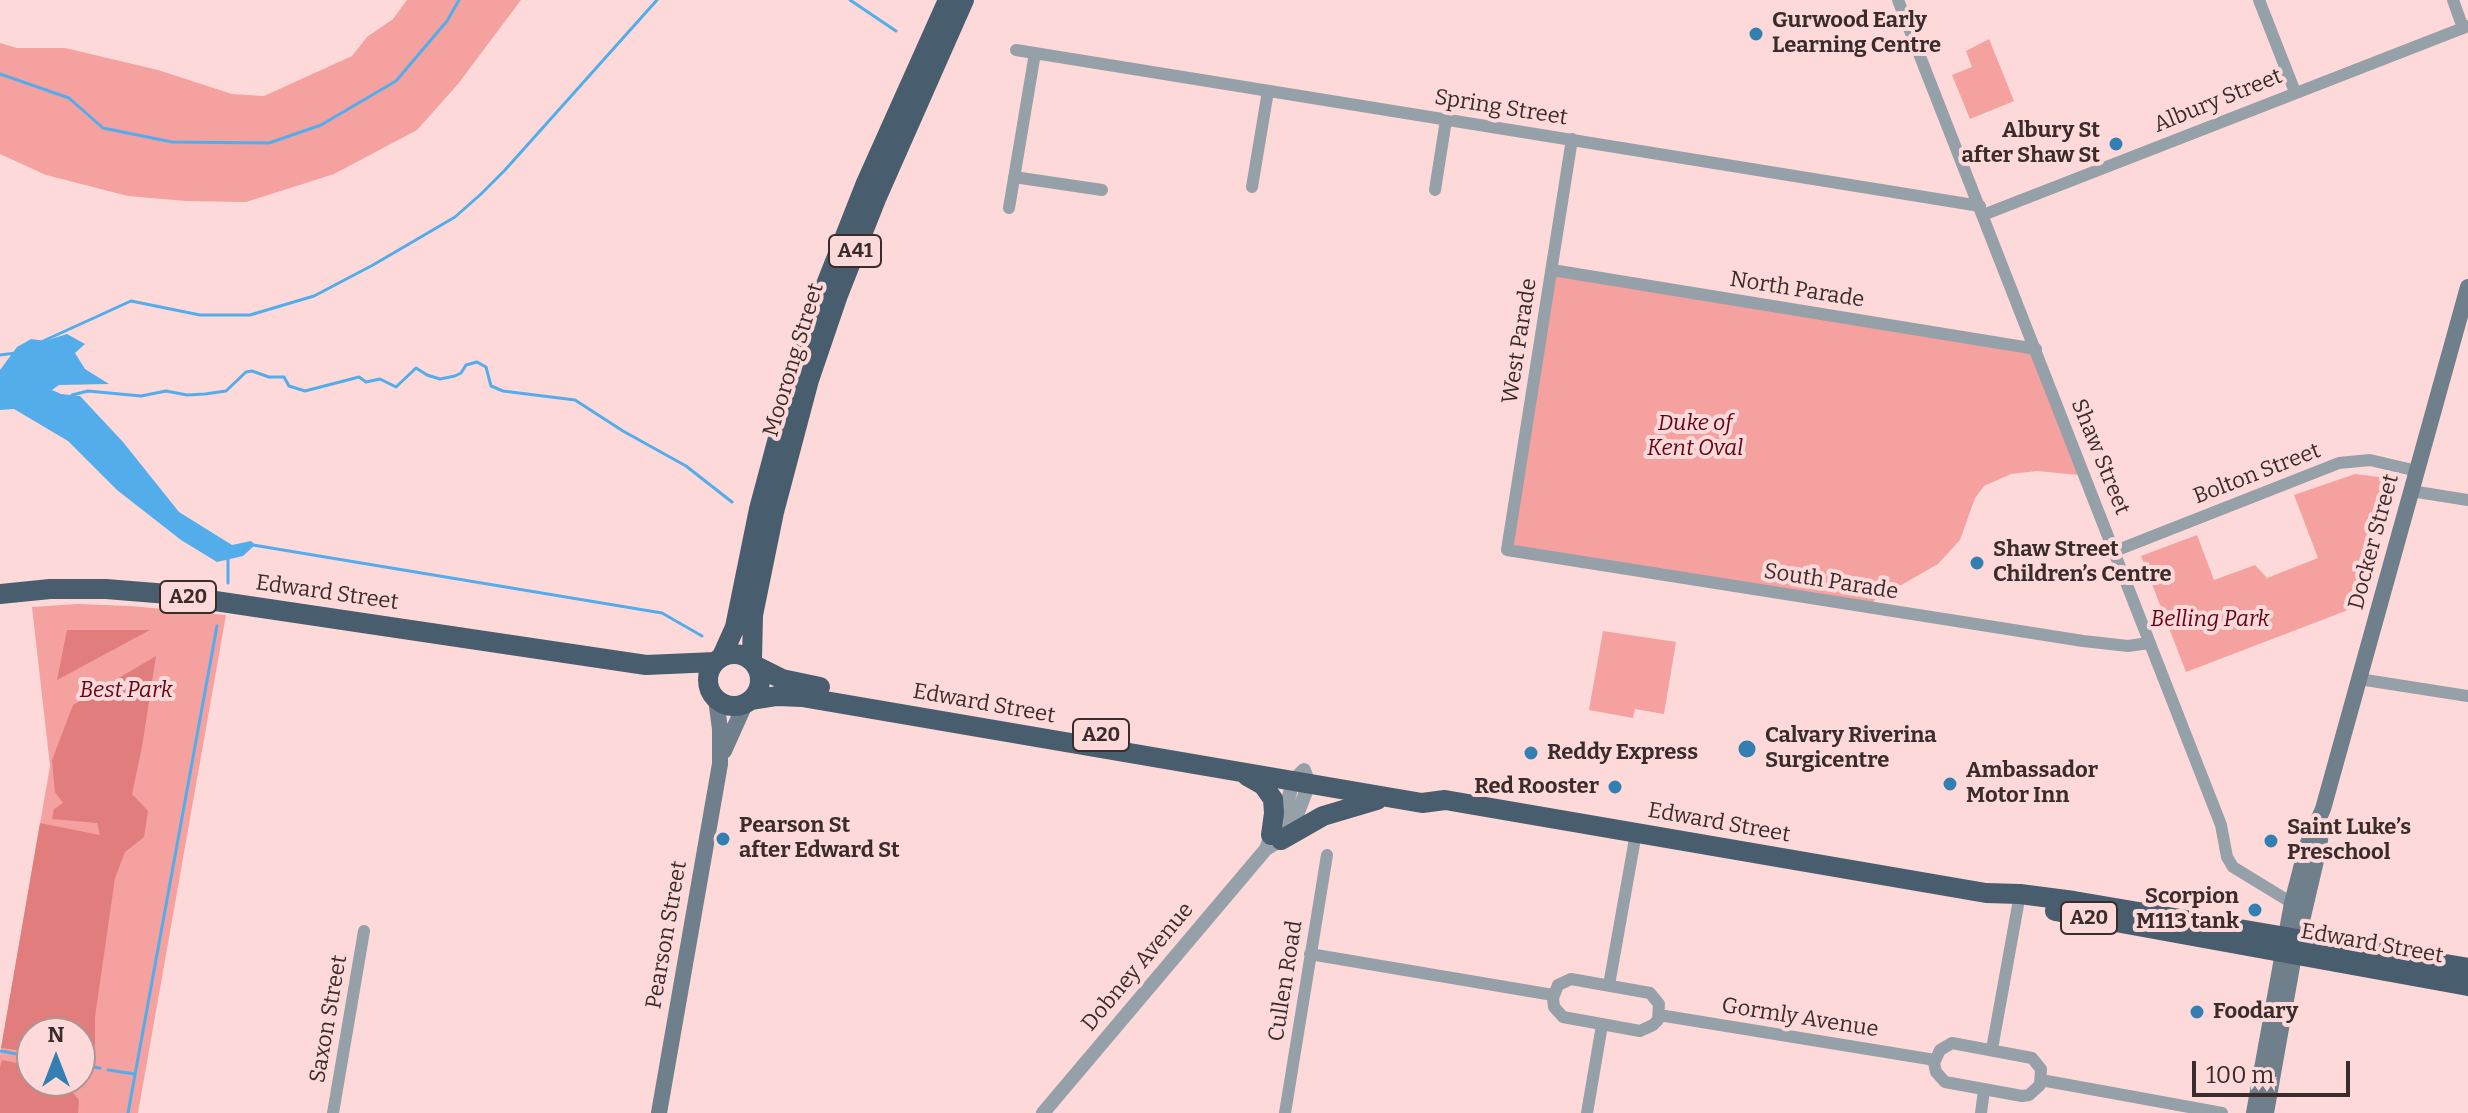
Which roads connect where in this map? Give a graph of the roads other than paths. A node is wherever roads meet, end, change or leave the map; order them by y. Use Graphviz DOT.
graph roads {
  1 [pos="948,0"];
  2 [pos="964,0"];
  3 [pos="1898,0"];
  4 [pos="2259,0"];
  5 [pos="2453,0"];
  6 [pos="2465,27"];
  7 [pos="1016,50"];
  8 [pos="1035,53"];
  9 [pos="1268,91"];
  10 [pos="2295,92"];
  11 [pos="1446,120"];
  12 [pos="1572,139"];
  13 [pos="1014,177"];
  14 [pos="1252,187"];
  15 [pos="1102,190"];
  16 [pos="1435,190"];
  17 [pos="1009,208"];
  18 [pos="1981,210"];
  19 [pos="1552,270"];
  20 [pos="2468,287"];
  21 [pos="2036,349"];
  22 [pos="2417,471"];
  23 [pos="2411,491"];
  24 [pos="2468,500"];
  25 [pos="1507,550"];
  26 [pos="2115,551"];
  27 [pos="0,594"];
  28 [pos="2149,643"];
  29 [pos="719,659"];
  30 [pos="755,663"];
  31 [pos="646,665"];
  32 [pos="2359,679"];
  33 [pos="714,696"];
  34 [pos="2468,696"];
  35 [pos="749,702"];
  36 [pos="720,764"];
  37 [pos="1239,772"];
  38 [pos="1302,779"];
  39 [pos="1389,797"];
  40 [pos="1445,800"];
  41 [pos="2323,809"];
  42 [pos="1636,833"];
  43 [pos="1272,841"];
  44 [pos="1327,855"];
  45 [pos="2019,899"];
  46 [pos="2292,903"];
  47 [pos="364,931"];
  48 [pos="2290,945"];
  49 [pos="1310,954"];
  50 [pos="2468,968"];
  51 [pos="1609,985"];
  52 [pos="2468,986"];
  53 [pos="1553,995"];
  54 [pos="1659,1015"];
  55 [pos="1602,1025"];
  56 [pos="1992,1049"];
  57 [pos="1935,1060"];
  58 [pos="2041,1080"];
  59 [pos="1984,1090"];
  60 [pos="333,1113"];
  61 [pos="659,1113"];
  62 [pos="1043,1113"];
  63 [pos="1285,1113"];
  64 [pos="1587,1113"];
  65 [pos="1981,1113"];
  66 [pos="2222,1113"];
  67 [pos="2254,1113"];
  68 [pos="2266,1113"];
  1 -- 29 [label="highway, Moorong Street / A41"];
  2 -- 30 [label="highway, Moorong Street / A41"];
  3 -- 18 [label="street, Shaw Street"];
  4 -- 10 [label="street"];
  5 -- 6 [label="street"];
  6 -- 10 [label="street, Albury Street"];
  7 -- 8 [label="street, Spring Street"];
  8 -- 9 [label="street, Spring Street"];
  8 -- 13 [label="street"];
  9 -- 11 [label="street, Spring Street"];
  9 -- 14 [label="street"];
  10 -- 18 [label="street, Albury Street"];
  11 -- 12 [label="street, Spring Street"];
  11 -- 16 [label="street"];
  12 -- 18 [label="street, Spring Street"];
  12 -- 19 [label="street, West Parade"];
  13 -- 15 [label="street"];
  13 -- 17 [label="street"];
  18 -- 21 [label="street, Shaw Street"];
  19 -- 21 [label="street, North Parade"];
  19 -- 25 [label="street, West Parade"];
  20 -- 22 [label="main road, Docker Street"];
  21 -- 26 [label="street, Shaw Street"];
  22 -- 23 [label="main road, Docker Street"];
  22 -- 26 [label="street, Bolton Street"];
  23 -- 24 [label="street"];
  23 -- 32 [label="main road, Docker Street"];
  25 -- 28 [label="street, South Parade"];
  26 -- 28 [label="street, Shaw Street"];
  27 -- 31 [label="highway, Edward Street / A20"];
  28 -- 46 [label="street, Shaw Street"];
  29 -- 30 [label="highway, A20"];
  29 -- 31 [label="highway, Edward Street / A20"];
  29 -- 33 [label="highway, A41"];
  30 -- 35 [label="highway, A41"];
  30 -- 38 [label="highway, Edward Street / A20"];
  31 -- 33 [label="highway, Edward Street / A20"];
  32 -- 34 [label="street"];
  32 -- 41 [label="main road, Docker Street"];
  33 -- 35 [label="highway, A20"];
  33 -- 36 [label="main road, Pearson Street"];
  35 -- 36 [label="main road, Pearson Street"];
  35 -- 37 [label="highway, Edward Street / A20"];
  36 -- 61 [label="main road, Pearson Street"];
  37 -- 38 [label="highway, Edward Street / A20"];
  37 -- 43 [label="highway"];
  38 -- 39 [label="highway, Edward Street / A20"];
  38 -- 40 [label="highway, Edward Street / A20"];
  38 -- 43 [label="street, Dobney Avenue"];
  39 -- 40 [label="highway, Edward Street / A20"];
  39 -- 43 [label="highway"];
  40 -- 42 [label="highway, Edward Street / A20"];
  41 -- 46 [label="main road, Docker Street"];
  41 -- 48 [label="main road, Docker Street"];
  42 -- 45 [label="highway, Edward Street / A20"];
  42 -- 51 [label="street"];
  43 -- 62 [label="street, Dobney Avenue"];
  44 -- 49 [label="street, Cullen Road"];
  45 -- 48 [label="highway, Edward Street / A20"];
  45 -- 56 [label="street"];
  46 -- 48 [label="main road, Docker Street"];
  47 -- 60 [label="street, Saxon Street"];
  48 -- 50 [label="highway, Edward Street / A20"];
  48 -- 52 [label="highway, Edward Street / A20"];
  48 -- 67 [label="main road, Docker Street"];
  48 -- 68 [label="main road, Docker Street"];
  49 -- 53 [label="street"];
  49 -- 63 [label="street, Cullen Road"];
  51 -- 53 [label="street"];
  51 -- 54 [label="street"];
  53 -- 55 [label="street"];
  54 -- 55 [label="street"];
  54 -- 57 [label="street, Gormly Avenue"];
  55 -- 64 [label="street"];
  56 -- 57 [label="street"];
  56 -- 58 [label="street"];
  57 -- 59 [label="street"];
  58 -- 59 [label="street"];
  58 -- 66 [label="street"];
  59 -- 65 [label="street"];
}
